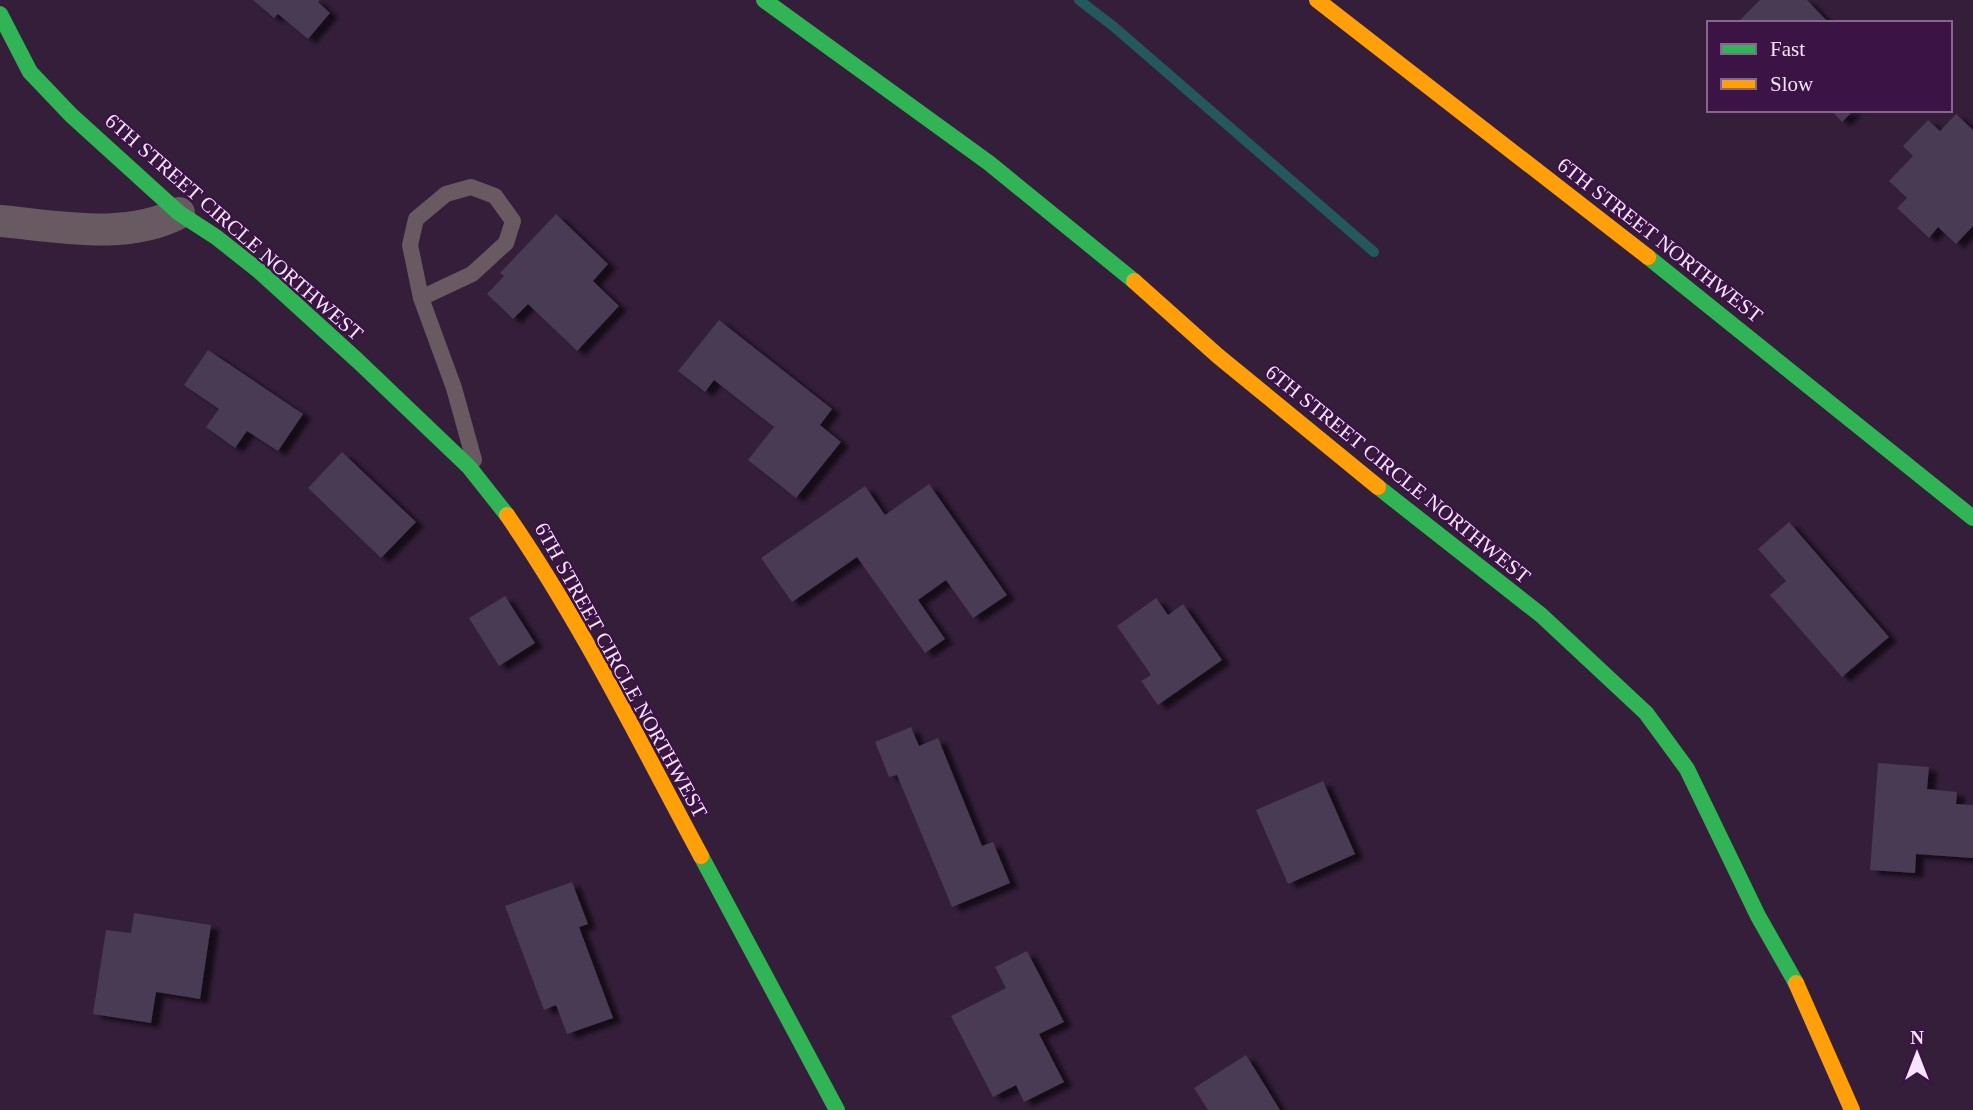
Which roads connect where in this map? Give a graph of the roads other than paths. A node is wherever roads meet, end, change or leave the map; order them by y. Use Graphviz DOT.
graph roads {
  1 [pos="764,0"];
  2 [pos="1317,0"];
  3 [pos="0,14"];
  4 [pos="179,213"];
  5 [pos="0,221"];
  6 [pos="421,299"];
  7 [pos="479,479"];
  8 [pos="1973,518"];
  9 [pos="836,1110"];
  10 [pos="1852,1110"];
  1 -- 10 [label="street, 6TH STREET CIRCLE NORTHWEST"];
  2 -- 8 [label="street, 6TH STREET NORTHWEST"];
  3 -- 4 [label="street, 6TH STREET CIRCLE NORTHWEST"];
  4 -- 5 [label="street"];
  4 -- 7 [label="street, 6TH STREET CIRCLE NORTHWEST"];
  6 -- 6 [label="lane"];
  6 -- 7 [label="lane"];
  7 -- 9 [label="street, 6TH STREET CIRCLE NORTHWEST"];
}
